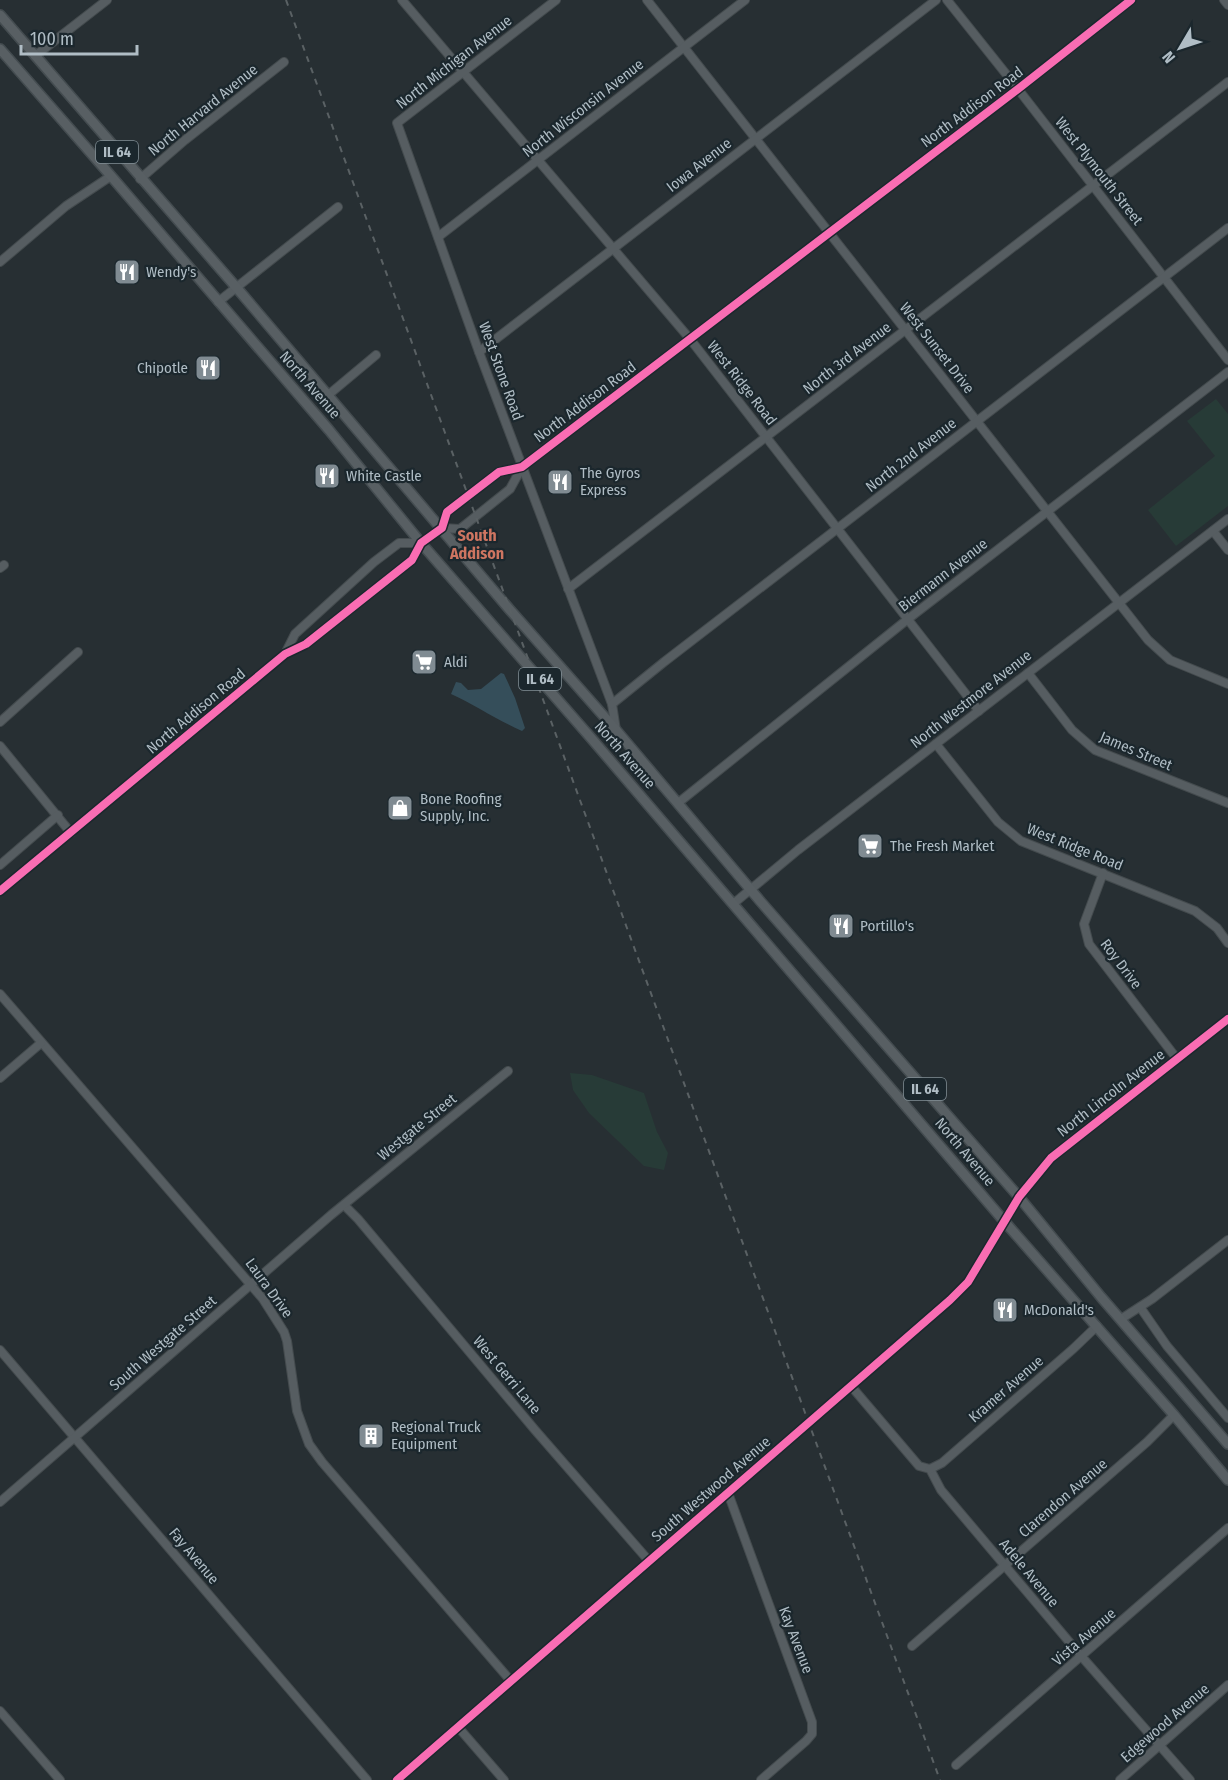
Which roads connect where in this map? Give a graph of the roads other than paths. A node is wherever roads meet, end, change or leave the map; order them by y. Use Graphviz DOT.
graph roads {
  1 [pos="107,0"];
  2 [pos="402,0"];
  3 [pos="556,0"];
  4 [pos="647,0"];
  5 [pos="745,0"];
  6 [pos="936,0"];
  7 [pos="947,0"];
  8 [pos="1131,0"];
  9 [pos="1224,0"];
  10 [pos="1228,6"];
  11 [pos="0,15"];
  12 [pos="684,47"];
  13 [pos="1,52"];
  14 [pos="35,56"];
  15 [pos="284,62"];
  16 [pos="462,72"];
  17 [pos="1228,82"];
  18 [pos="1018,89"];
  19 [pos="397,123"];
  20 [pos="755,139"];
  21 [pos="537,160"];
  22 [pos="111,176"];
  23 [pos="140,179"];
  24 [pos="1093,186"];
  25 [pos="338,207"];
  26 [pos="1228,228"];
  27 [pos="829,232"];
  28 [pos="438,237"];
  29 [pos="613,249"];
  30 [pos="1,259"];
  31 [pos="1164,277"];
  32 [pos="236,287"];
  33 [pos="218,302"];
  34 [pos="906,330"];
  35 [pos="690,339"];
  36 [pos="479,352"];
  37 [pos="376,355"];
  38 [pos="1228,360"];
  39 [pos="1228,372"];
  40 [pos="327,396"];
  41 [pos="977,421"];
  42 [pos="767,437"];
  43 [pos="522,466"];
  44 [pos="1048,511"];
  45 [pos="1228,519"];
  46 [pos="442,528"];
  47 [pos="838,528"];
  48 [pos="1213,531"];
  49 [pos="421,543"];
  50 [pos="1228,550"];
  51 [pos="568,590"];
  52 [pos="1119,603"];
  53 [pos="908,619"];
  54 [pos="78,652"];
  55 [pos="285,654"];
  56 [pos="1028,673"];
  57 [pos="1228,684"];
  58 [pos="612,704"];
  59 [pos="979,711"];
  60 [pos="0,722"];
  61 [pos="616,730"];
  62 [pos="936,744"];
  63 [pos="0,746"];
  64 [pos="678,803"];
  65 [pos="1228,803"];
  66 [pos="58,815"];
  67 [pos="71,833"];
  68 [pos="0,865"];
  69 [pos="1102,873"];
  70 [pos="752,889"];
  71 [pos="0,891"];
  72 [pos="733,904"];
  73 [pos="1228,943"];
  74 [pos="0,994"];
  75 [pos="1228,1019"];
  76 [pos="41,1043"];
  77 [pos="1177,1059"];
  78 [pos="508,1071"];
  79 [pos="0,1078"];
  80 [pos="1019,1197"];
  81 [pos="344,1205"];
  82 [pos="1004,1221"];
  83 [pos="1228,1240"];
  84 [pos="251,1284"];
  85 [pos="1140,1307"];
  86 [pos="1121,1319"];
  87 [pos="1097,1326"];
  88 [pos="0,1350"];
  89 [pos="851,1386"];
  90 [pos="1174,1415"];
  91 [pos="1228,1418"];
  92 [pos="75,1437"];
  93 [pos="1228,1444"];
  94 [pos="930,1468"];
  95 [pos="1228,1480"];
  96 [pos="728,1493"];
  97 [pos="0,1502"];
  98 [pos="1228,1528"];
  99 [pos="649,1561"];
  100 [pos="1006,1566"];
  101 [pos="912,1646"];
  102 [pos="1082,1656"];
  103 [pos="510,1680"];
  104 [pos="1228,1685"];
  105 [pos="0,1711"];
  106 [pos="458,1727"];
  107 [pos="1160,1745"];
  108 [pos="956,1765"];
  109 [pos="60,1780"];
  110 [pos="367,1780"];
  111 [pos="397,1780"];
  112 [pos="504,1780"];
  113 [pos="761,1780"];
  114 [pos="1120,1780"];
  115 [pos="1190,1780"];
  1 -- 14 [label="street"];
  2 -- 16 [label="street, West Ridge Road"];
  3 -- 16 [label="street, North Michigan Avenue"];
  4 -- 12 [label="street, West Sunset Drive"];
  5 -- 12 [label="street, North Wisconsin Avenue"];
  6 -- 20 [label="street, Iowa Avenue"];
  7 -- 18 [label="street, West Plymouth Street"];
  8 -- 18 [label="street, North Addison Road"];
  9 -- 10 [label="street"];
  11 -- 14 [label="main road, North Avenue / IL 64"];
  12 -- 20 [label="street, West Sunset Drive"];
  12 -- 21 [label="street, North Wisconsin Avenue"];
  13 -- 22 [label="main road, North Avenue / IL 64"];
  14 -- 23 [label="main road, North Avenue / IL 64"];
  15 -- 23 [label="street, North Harvard Avenue"];
  16 -- 19 [label="street, North Michigan Avenue"];
  16 -- 21 [label="street, West Ridge Road"];
  17 -- 24 [label="street, North 3rd Avenue"];
  18 -- 24 [label="street, West Plymouth Street"];
  18 -- 27 [label="street, North Addison Road"];
  19 -- 28 [label="street, West Stone Road"];
  20 -- 27 [label="street, West Sunset Drive"];
  20 -- 29 [label="street, Iowa Avenue"];
  21 -- 28 [label="street, North Wisconsin Avenue"];
  21 -- 29 [label="street, West Ridge Road"];
  22 -- 30 [label="street"];
  22 -- 33 [label="main road, North Avenue / IL 64"];
  23 -- 32 [label="main road, North Avenue / IL 64"];
  24 -- 31 [label="street, West Plymouth Street"];
  24 -- 34 [label="street, North 3rd Avenue"];
  25 -- 32 [label="street"];
  26 -- 31 [label="street, North 2nd Avenue"];
  27 -- 34 [label="street, West Sunset Drive"];
  27 -- 35 [label="street, North Addison Road"];
  28 -- 36 [label="street, West Stone Road"];
  29 -- 35 [label="street, West Ridge Road"];
  29 -- 36 [label="street, Iowa Avenue"];
  31 -- 38 [label="street, West Plymouth Street"];
  31 -- 41 [label="street, North 2nd Avenue"];
  32 -- 33 [label="street"];
  32 -- 40 [label="main road, North Avenue / IL 64"];
  33 -- 49 [label="main road, North Avenue / IL 64"];
  34 -- 41 [label="street, West Sunset Drive"];
  34 -- 42 [label="street, North 3rd Avenue"];
  35 -- 42 [label="street, West Ridge Road"];
  35 -- 43 [label="street, North Addison Road"];
  36 -- 43 [label="street, West Stone Road"];
  37 -- 40 [label="street"];
  39 -- 44 [label="street, Biermann Avenue"];
  40 -- 46 [label="main road, North Avenue / IL 64"];
  41 -- 44 [label="street, West Sunset Drive"];
  41 -- 47 [label="street, North 2nd Avenue"];
  42 -- 47 [label="street, West Ridge Road"];
  42 -- 51 [label="street, North 3rd Avenue"];
  43 -- 46 [label="street, North Addison Road"];
  43 -- 46 [label="street, North Addison Road"];
  43 -- 51 [label="street, West Stone Road"];
  44 -- 52 [label="street, West Sunset Drive"];
  44 -- 53 [label="street, Biermann Avenue"];
  45 -- 48 [label="street, North Westmore Avenue"];
  46 -- 49 [label="street, North Addison Road"];
  46 -- 61 [label="main road, North Avenue / IL 64"];
  47 -- 53 [label="street, West Ridge Road"];
  47 -- 58 [label="street, North 2nd Avenue"];
  48 -- 50 [label="street"];
  48 -- 52 [label="street, North Westmore Avenue"];
  49 -- 55 [label="street, North Addison Road"];
  49 -- 55 [label="street, North Addison Road"];
  49 -- 72 [label="main road, North Avenue / IL 64"];
  51 -- 58 [label="street, West Stone Road"];
  52 -- 56 [label="street, North Westmore Avenue"];
  52 -- 57 [label="street, West Sunset Drive"];
  53 -- 59 [label="street, West Ridge Road"];
  53 -- 64 [label="street, Biermann Avenue"];
  54 -- 60 [label="street"];
  55 -- 67 [label="street, North Addison Road"];
  56 -- 59 [label="street, North Westmore Avenue"];
  56 -- 65 [label="street, James Street"];
  58 -- 61 [label="street, West Stone Road"];
  59 -- 62 [label="street, North Westmore Avenue"];
  61 -- 64 [label="main road, North Avenue / IL 64"];
  62 -- 69 [label="street, West Ridge Road"];
  62 -- 70 [label="street, North Westmore Avenue"];
  63 -- 66 [label="street"];
  64 -- 70 [label="main road, North Avenue / IL 64"];
  66 -- 67 [label="street"];
  66 -- 68 [label="street"];
  67 -- 71 [label="street, North Addison Road"];
  69 -- 73 [label="street, West Ridge Road"];
  69 -- 77 [label="street, Roy Drive"];
  70 -- 72 [label="street, North Westmore Avenue"];
  70 -- 80 [label="main road, North Avenue / IL 64"];
  72 -- 82 [label="main road, North Avenue / IL 64"];
  74 -- 76 [label="street, Laura Drive"];
  75 -- 77 [label="street, North Lincoln Avenue"];
  76 -- 79 [label="street"];
  76 -- 84 [label="street, Laura Drive"];
  77 -- 80 [label="street, North Lincoln Avenue"];
  78 -- 81 [label="street, Westgate Street"];
  80 -- 82 [label="street, South Westwood Avenue"];
  80 -- 86 [label="main road, North Avenue / IL 64"];
  81 -- 84 [label="street, South Westgate Street"];
  81 -- 99 [label="street, West Gerri Lane"];
  82 -- 87 [label="main road, North Avenue / IL 64"];
  82 -- 89 [label="street, South Westwood Avenue"];
  83 -- 85 [label="street"];
  84 -- 92 [label="street, South Westgate Street"];
  84 -- 103 [label="street, Laura Drive"];
  85 -- 86 [label="street"];
  85 -- 91 [label="street"];
  86 -- 93 [label="main road, North Avenue / IL 64"];
  87 -- 90 [label="main road, North Avenue / IL 64"];
  87 -- 94 [label="street, Kramer Avenue"];
  88 -- 92 [label="street, Fay Avenue"];
  89 -- 94 [label="street, Adele Avenue"];
  89 -- 96 [label="street, South Westwood Avenue"];
  90 -- 95 [label="main road, North Avenue / IL 64"];
  90 -- 100 [label="street, Clarendon Avenue"];
  92 -- 97 [label="street, South Westgate Street"];
  92 -- 110 [label="street, Fay Avenue"];
  94 -- 100 [label="street, Adele Avenue"];
  96 -- 99 [label="street, South Westwood Avenue"];
  96 -- 113 [label="street, Kay Avenue"];
  98 -- 102 [label="street, Vista Avenue"];
  99 -- 103 [label="street, South Westwood Avenue"];
  100 -- 101 [label="street, Clarendon Avenue"];
  100 -- 102 [label="street, Adele Avenue"];
  102 -- 107 [label="street, Adele Avenue"];
  102 -- 108 [label="street, Vista Avenue"];
  103 -- 106 [label="street, South Westwood Avenue"];
  104 -- 107 [label="street, Edgewood Avenue"];
  105 -- 109 [label="street"];
  106 -- 111 [label="street, South Westwood Avenue"];
  106 -- 112 [label="street"];
  107 -- 114 [label="street, Edgewood Avenue"];
  107 -- 115 [label="street, Adele Avenue"];
}
